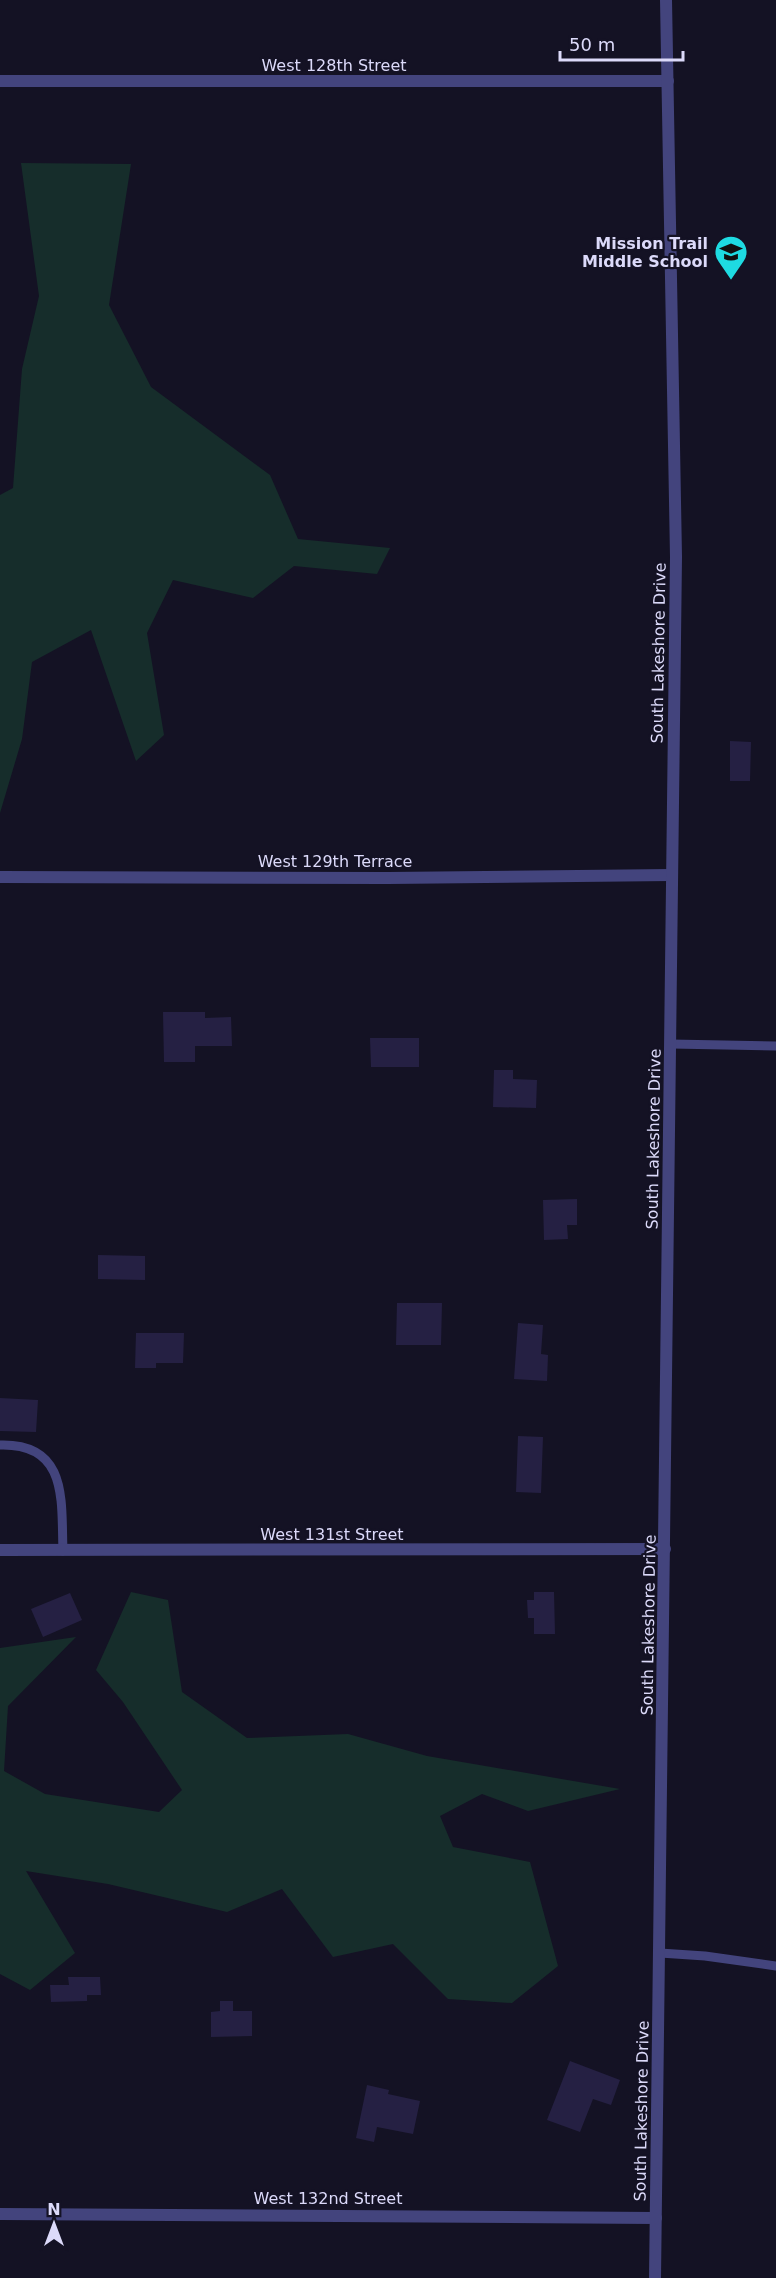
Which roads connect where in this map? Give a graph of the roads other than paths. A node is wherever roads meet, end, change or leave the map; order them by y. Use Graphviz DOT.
graph roads {
  1 [pos="666,0"];
  2 [pos="0,81"];
  3 [pos="668,81"];
  4 [pos="671,875"];
  5 [pos="0,877"];
  6 [pos="671,1044"];
  7 [pos="776,1046"];
  8 [pos="0,1445"];
  9 [pos="664,1549"];
  10 [pos="0,1550"];
  11 [pos="63,1551"];
  12 [pos="660,1953"];
  13 [pos="776,1966"];
  14 [pos="0,2214"];
  15 [pos="656,2218"];
  16 [pos="656,2278"];
  1 -- 3 [label="street, South Lakeshore Drive"];
  2 -- 3 [label="street, West 128th Street"];
  3 -- 4 [label="street, South Lakeshore Drive"];
  4 -- 5 [label="street, West 129th Terrace"];
  4 -- 6 [label="street, South Lakeshore Drive"];
  6 -- 7 [label="lane"];
  6 -- 9 [label="street, South Lakeshore Drive"];
  8 -- 11 [label="lane"];
  9 -- 11 [label="street, West 131st Street"];
  9 -- 12 [label="street, South Lakeshore Drive"];
  10 -- 11 [label="street, West 131st Street"];
  12 -- 13 [label="lane"];
  12 -- 15 [label="street, South Lakeshore Drive"];
  14 -- 15 [label="street, West 132nd Street"];
  15 -- 16 [label="street, South Lakeshore Drive"];
}
